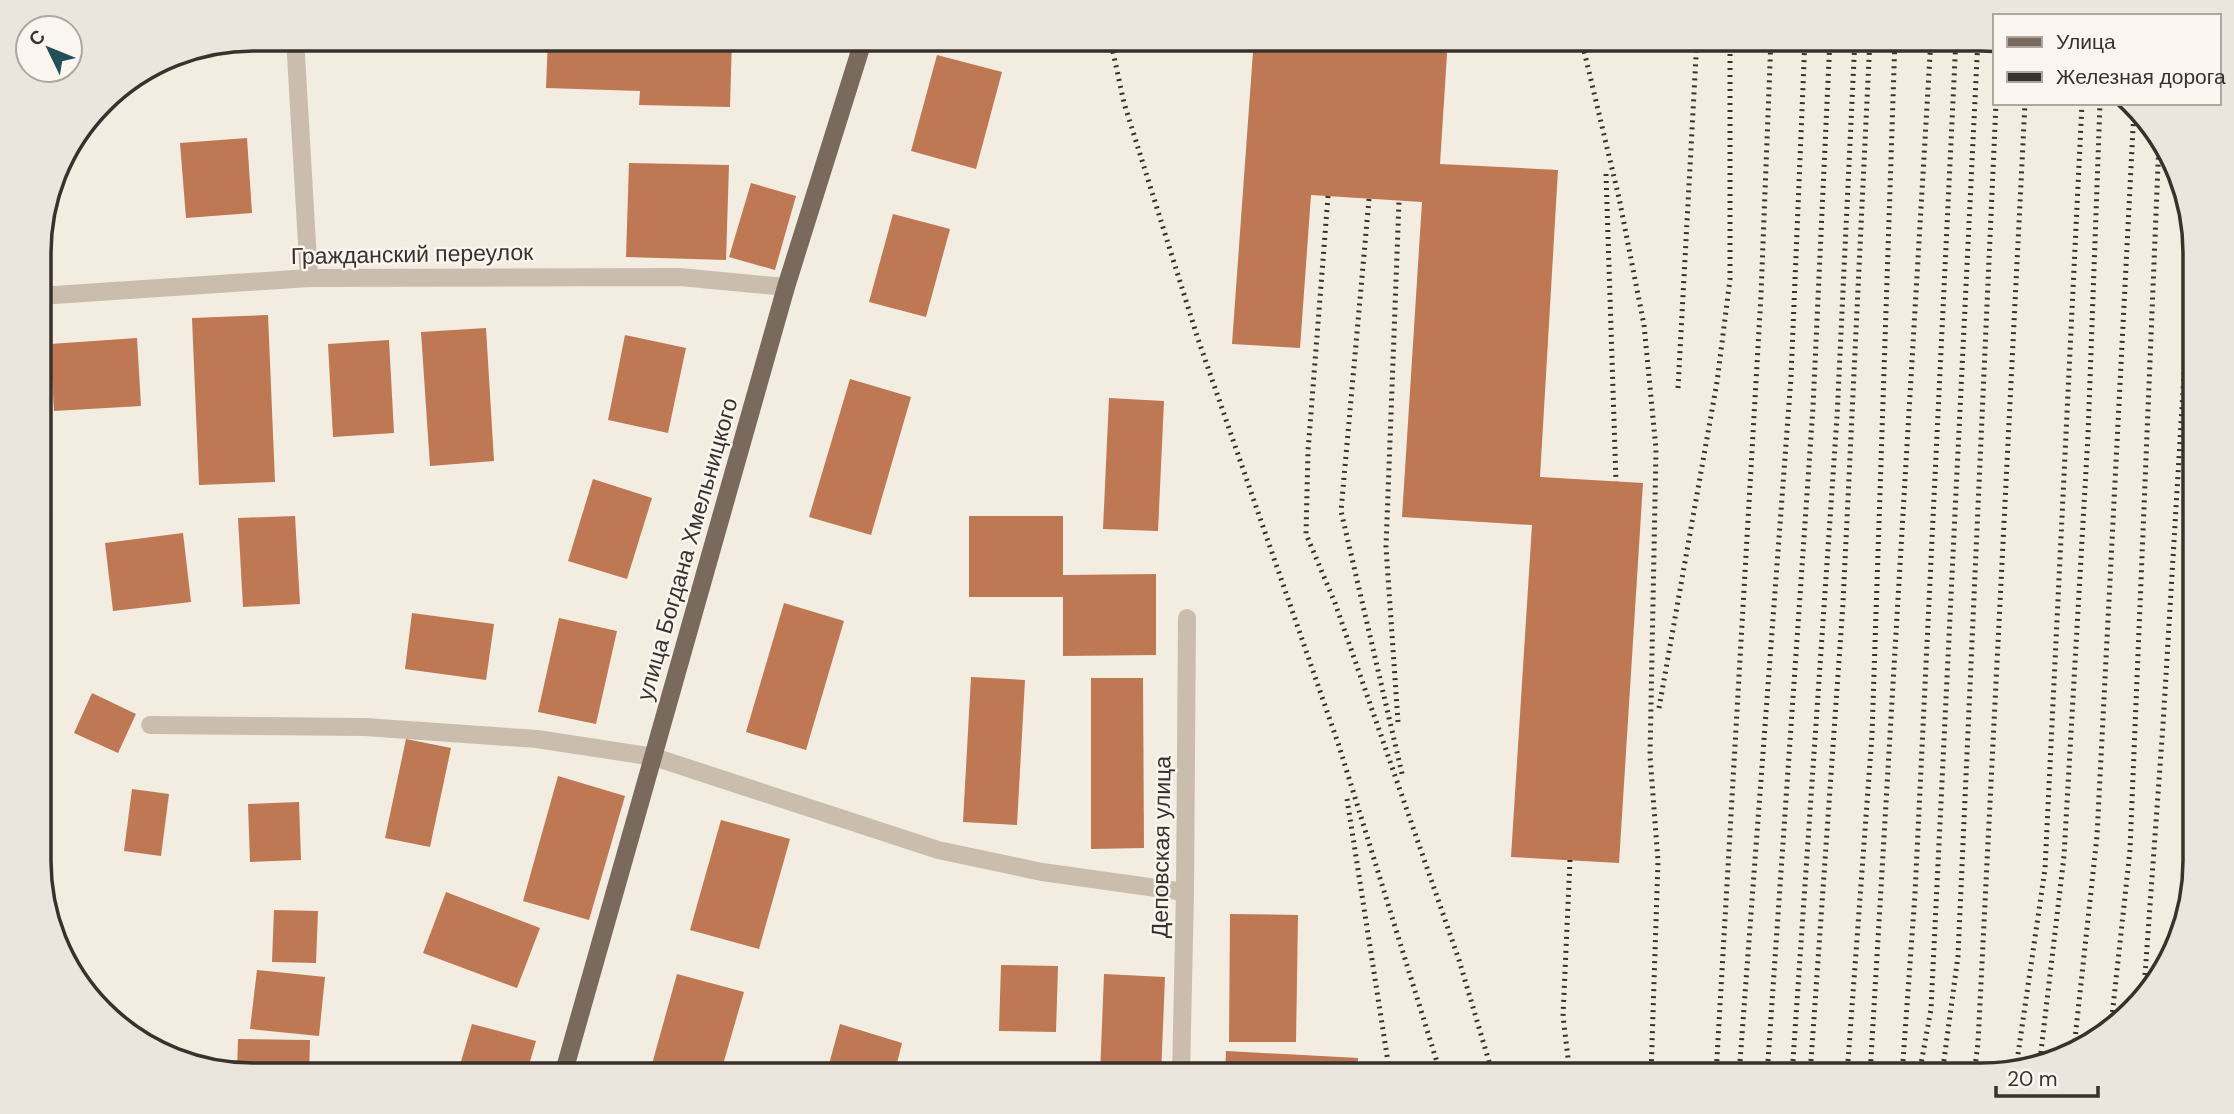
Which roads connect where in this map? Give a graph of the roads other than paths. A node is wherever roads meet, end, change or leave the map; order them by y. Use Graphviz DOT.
graph roads {
  1 [pos="296,51"];
  2 [pos="860,51"];
  3 [pos="309,278"];
  4 [pos="786,287"];
  5 [pos="51,295"];
  6 [pos="1187,618"];
  7 [pos="150,725"];
  8 [pos="654,757"];
  9 [pos="1185,892"];
  10 [pos="566,1063"];
  11 [pos="1181,1063"];
  1 -- 3 [label="street"];
  2 -- 4 [label="main road, улица Богдана Хмельницкого"];
  3 -- 4 [label="street, Гражданский переулок"];
  3 -- 5 [label="street, Гражданский переулок"];
  4 -- 8 [label="main road, улица Богдана Хмельницкого"];
  6 -- 9 [label="street, Деповская улица"];
  7 -- 8 [label="street"];
  8 -- 9 [label="street"];
  8 -- 10 [label="main road, улица Богдана Хмельницкого"];
  9 -- 11 [label="street, Деповская улица"];
}
